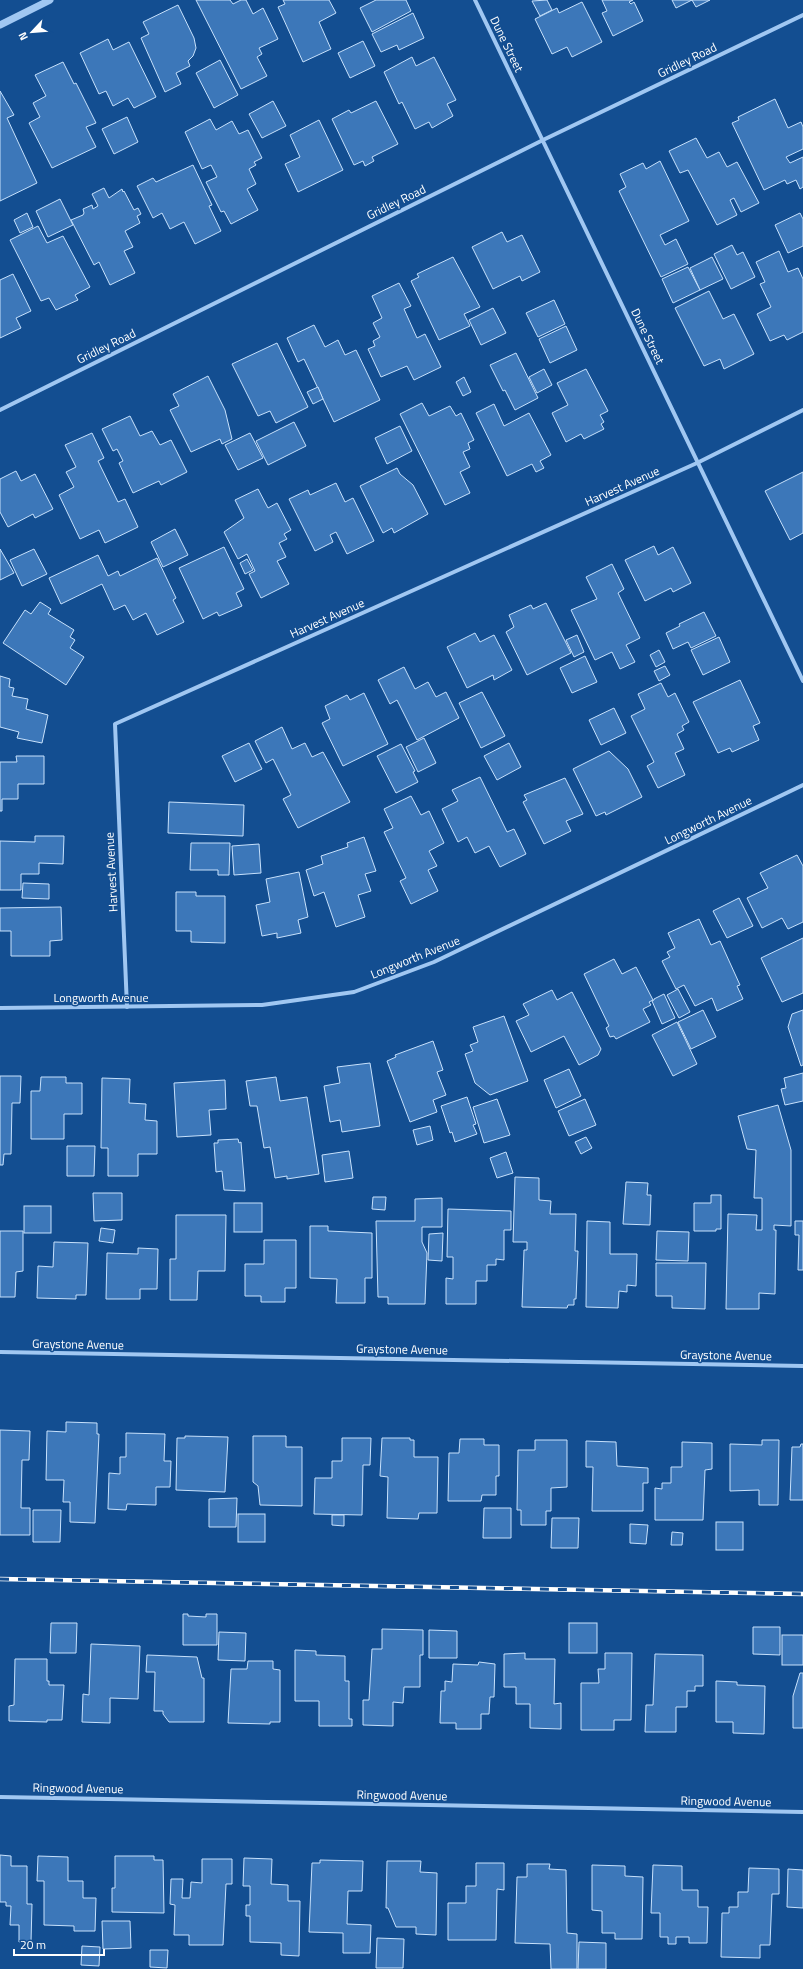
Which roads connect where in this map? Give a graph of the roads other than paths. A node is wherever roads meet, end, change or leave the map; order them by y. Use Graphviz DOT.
graph roads {
  1 [pos="50,0"];
  2 [pos="475,0"];
  3 [pos="803,15"];
  4 [pos="0,25"];
  5 [pos="543,140"];
  6 [pos="0,410"];
  7 [pos="803,410"];
  8 [pos="697,463"];
  9 [pos="803,681"];
  10 [pos="803,785"];
  11 [pos="127,1007"];
  12 [pos="0,1008"];
  13 [pos="0,1352"];
  14 [pos="803,1366"];
  15 [pos="0,1797"];
  16 [pos="803,1812"];
  1 -- 4 [label="street"];
  2 -- 5 [label="street, Dune Street"];
  3 -- 5 [label="street, Gridley Road"];
  5 -- 6 [label="street, Gridley Road"];
  5 -- 8 [label="street, Dune Street"];
  7 -- 8 [label="street, Harvest Avenue"];
  8 -- 9 [label="street, Dune Street"];
  8 -- 11 [label="street, Harvest Avenue"];
  10 -- 11 [label="street, Longworth Avenue"];
  11 -- 12 [label="street, Longworth Avenue"];
  13 -- 14 [label="street, Graystone Avenue"];
  15 -- 16 [label="street, Ringwood Avenue"];
}
